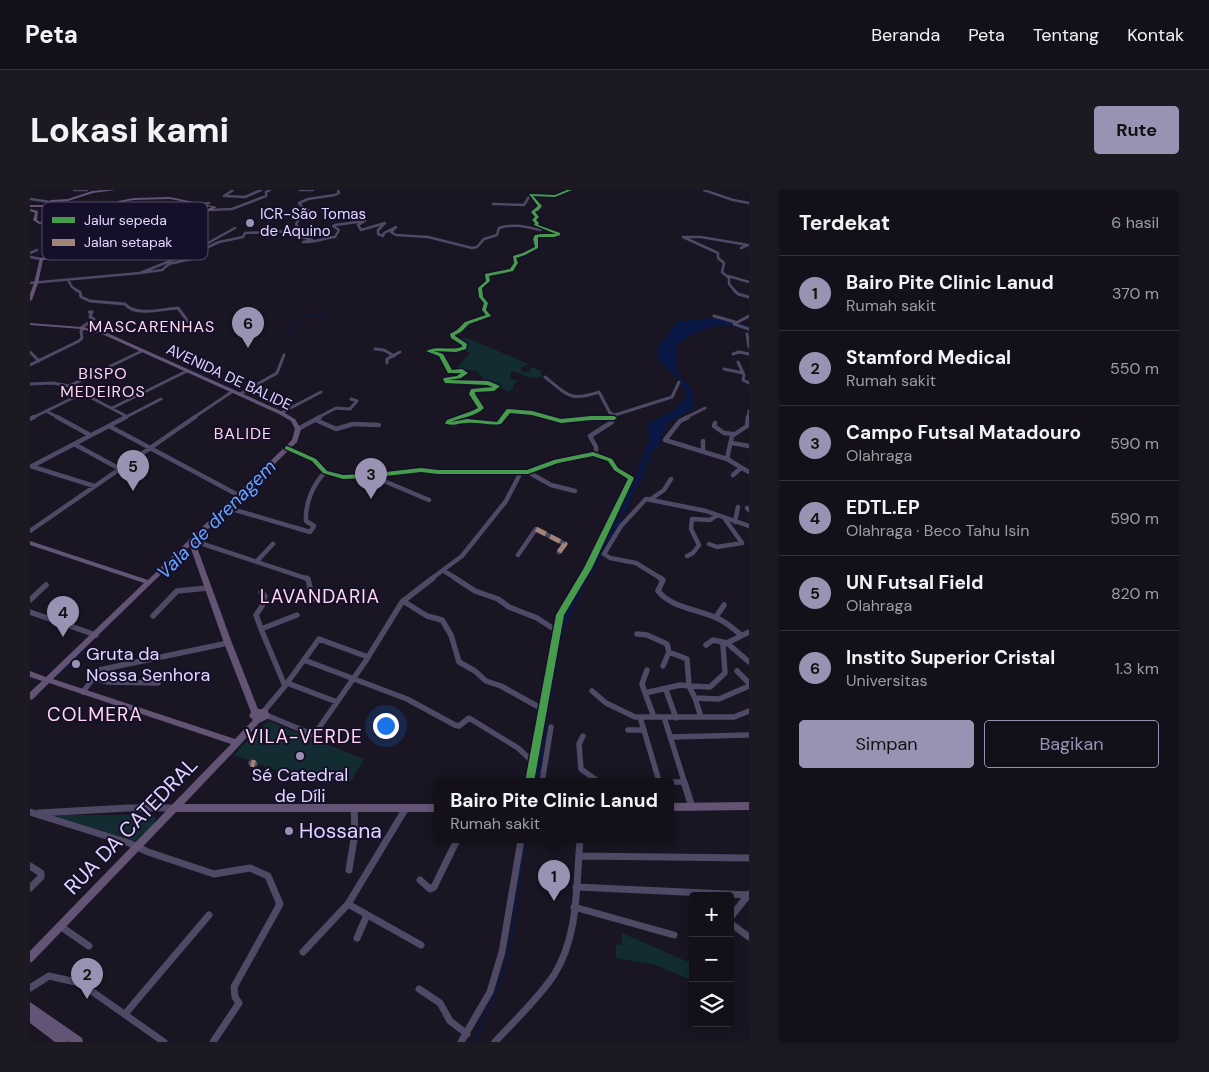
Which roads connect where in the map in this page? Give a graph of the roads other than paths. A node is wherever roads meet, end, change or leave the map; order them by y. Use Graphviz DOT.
graph roads {
  1 [pos="74,190"];
  2 [pos="88,190"];
  3 [pos="111,190"];
  4 [pos="233,190"];
  5 [pos="261,190"];
  6 [pos="270,190"];
  7 [pos="300,190"];
  8 [pos="313,190"];
  9 [pos="338,190"];
  10 [pos="570,190"];
  11 [pos="704,190"];
  12 [pos="530,195"];
  13 [pos="174,198"];
  14 [pos="30,199"];
  15 [pos="44,202"];
  16 [pos="55,202"];
  17 [pos="122,202"];
  18 [pos="177,202"];
  19 [pos="187,202"];
  20 [pos="493,204"];
  21 [pos="749,204"];
  22 [pos="208,206"];
  23 [pos="30,208"];
  24 [pos="211,210"];
  25 [pos="208,212"];
  26 [pos="42,223"];
  27 [pos="235,228"];
  28 [pos="301,230"];
  29 [pos="559,234"];
  30 [pos="208,241"];
  31 [pos="208,247"];
  32 [pos="741,248"];
  33 [pos="37,250"];
  34 [pos="30,253"];
  35 [pos="30,257"];
  36 [pos="40,259"];
  37 [pos="172,260"];
  38 [pos="185,260"];
  39 [pos="140,273"];
  40 [pos="727,276"];
  41 [pos="68,280"];
  42 [pos="30,282"];
  43 [pos="36,282"];
  44 [pos="749,282"];
  45 [pos="749,297"];
  46 [pos="30,300"];
  47 [pos="89,312"];
  48 [pos="714,316"];
  49 [pos="749,316"];
  50 [pos="734,322"];
  51 [pos="189,323"];
  52 [pos="30,324"];
  53 [pos="82,328"];
  54 [pos="749,332"];
  55 [pos="749,347"];
  56 [pos="375,350"];
  57 [pos="142,351"];
  58 [pos="30,352"];
  59 [pos="400,352"];
  60 [pos="733,354"];
  61 [pos="749,354"];
  62 [pos="284,355"];
  63 [pos="394,356"];
  64 [pos="39,361"];
  65 [pos="738,362"];
  66 [pos="387,363"];
  67 [pos="30,365"];
  68 [pos="724,369"];
  69 [pos="187,371"];
  70 [pos="743,373"];
  71 [pos="544,377"];
  72 [pos="679,382"];
  73 [pos="749,383"];
  74 [pos="30,384"];
  75 [pos="70,386"];
  76 [pos="233,391"];
  77 [pos="322,392"];
  78 [pos="83,393"];
  79 [pos="241,394"];
  80 [pos="161,399"];
  81 [pos="351,399"];
  82 [pos="112,408"];
  83 [pos="705,408"];
  84 [pos="46,411"];
  85 [pos="749,411"];
  86 [pos="283,412"];
  87 [pos="126,416"];
  88 [pos="615,417"];
  89 [pos="30,419"];
  90 [pos="316,420"];
  91 [pos="715,423"];
  92 [pos="379,425"];
  93 [pos="108,426"];
  94 [pos="748,426"];
  95 [pos="301,428"];
  96 [pos="733,434"];
  97 [pos="90,435"];
  98 [pos="703,440"];
  99 [pos="732,443"];
  100 [pos="74,444"];
  101 [pos="749,446"];
  102 [pos="151,448"];
  103 [pos="289,449"];
  104 [pos="703,451"];
  105 [pos="593,454"];
  106 [pos="727,459"];
  107 [pos="31,466"];
  108 [pos="741,468"];
  109 [pos="120,469"];
  110 [pos="325,472"];
  111 [pos="520,472"];
  112 [pos="528,472"];
  113 [pos="749,472"];
  114 [pos="733,475"];
  115 [pos="371,476"];
  116 [pos="671,479"];
  117 [pos="94,486"];
  118 [pos="575,491"];
  119 [pos="238,494"];
  120 [pos="651,498"];
  121 [pos="429,500"];
  122 [pos="224,507"];
  123 [pos="738,507"];
  124 [pos="716,516"];
  125 [pos="725,519"];
  126 [pos="735,522"];
  127 [pos="749,526"];
  128 [pos="30,530"];
  129 [pos="191,540"];
  130 [pos="30,543"];
  131 [pos="273,544"];
  132 [pos="709,544"];
  133 [pos="558,552"];
  134 [pos="518,554"];
  135 [pos="687,556"];
  136 [pos="257,561"];
  137 [pos="444,571"];
  138 [pos="148,582"];
  139 [pos="46,585"];
  140 [pos="208,588"];
  141 [pos="260,592"];
  142 [pos="315,598"];
  143 [pos="30,600"];
  144 [pos="403,601"];
  145 [pos="724,605"];
  146 [pos="30,612"];
  147 [pos="296,615"];
  148 [pos="152,616"];
  149 [pos="716,617"];
  150 [pos="261,629"];
  151 [pos="557,631"];
  152 [pos="749,632"];
  153 [pos="637,634"];
  154 [pos="96,635"];
  155 [pos="741,635"];
  156 [pos="228,642"];
  157 [pos="727,642"];
  158 [pos="706,644"];
  159 [pos="669,652"];
  160 [pos="368,657"];
  161 [pos="748,658"];
  162 [pos="304,660"];
  163 [pos="663,666"];
  164 [pos="647,670"];
  165 [pos="737,671"];
  166 [pos="30,674"];
  167 [pos="52,678"];
  168 [pos="94,678"];
  169 [pos="354,678"];
  170 [pos="158,683"];
  171 [pos="286,684"];
  172 [pos="749,685"];
  173 [pos="689,686"];
  174 [pos="666,690"];
  175 [pos="592,691"];
  176 [pos="82,692"];
  177 [pos="645,693"];
  178 [pos="30,697"];
  179 [pos="695,698"];
  180 [pos="337,702"];
  181 [pos="544,710"];
  182 [pos="749,712"];
  183 [pos="260,714"];
  184 [pos="640,717"];
  185 [pos="654,717"];
  186 [pos="664,717"];
  187 [pos="701,717"];
  188 [pos="676,718"];
  189 [pos="551,727"];
  190 [pos="628,730"];
  191 [pos="644,730"];
  192 [pos="583,736"];
  193 [pos="749,736"];
  194 [pos="670,737"];
  195 [pos="238,743"];
  196 [pos="535,764"];
  197 [pos="531,778"];
  198 [pos="543,778"];
  199 [pos="593,778"];
  200 [pos="658,778"];
  201 [pos="674,782"];
  202 [pos="684,782"];
  203 [pos="692,806"];
  204 [pos="749,806"];
  205 [pos="674,807"];
  206 [pos="174,808"];
  207 [pos="354,808"];
  208 [pos="406,808"];
  209 [pos="434,808"];
  210 [pos="32,813"];
  211 [pos="455,843"];
  212 [pos="520,843"];
  213 [pos="580,843"];
  214 [pos="138,846"];
  215 [pos="579,856"];
  216 [pos="749,858"];
  217 [pos="30,866"];
  218 [pos="348,870"];
  219 [pos="420,880"];
  220 [pos="576,887"];
  221 [pos="30,888"];
  222 [pos="689,894"];
  223 [pos="734,894"];
  224 [pos="749,895"];
  225 [pos="348,904"];
  226 [pos="574,908"];
  227 [pos="734,913"];
  228 [pos="209,915"];
  229 [pos="367,915"];
  230 [pos="60,926"];
  231 [pos="734,926"];
  232 [pos="674,935"];
  233 [pos="749,937"];
  234 [pos="357,938"];
  235 [pos="421,945"];
  236 [pos="89,946"];
  237 [pos="303,952"];
  238 [pos="30,958"];
  239 [pos="30,988"];
  240 [pos="420,989"];
  241 [pos="30,1007"];
  242 [pos="125,1014"];
  243 [pos="30,1016"];
  244 [pos="466,1034"];
  245 [pos="64,1042"];
  246 [pos="78,1042"];
  247 [pos="164,1042"];
  248 [pos="213,1042"];
  249 [pos="461,1042"];
  250 [pos="495,1042"];
  1 -- 2 [label="street"];
  3 -- 16 [label="main road"];
  4 -- 5 [label="street"];
  6 -- 24 [label="street"];
  7 -- 8 [label="street"];
  9 -- 28 [label="street"];
  10 -- 12 [label="street"];
  11 -- 21 [label="street"];
  12 -- 20 [label="street"];
  12 -- 29 [label="street"];
  13 -- 17 [label="main road"];
  13 -- 18 [label="street"];
  13 -- 19 [label="main road"];
  14 -- 15 [label="street"];
  22 -- 24 [label="main road"];
  23 -- 26 [label="main road"];
  24 -- 25 [label="main road"];
  27 -- 30 [label="street"];
  28 -- 29 [label="street"];
  28 -- 31 [label="street"];
  29 -- 88 [label="street"];
  32 -- 40 [label="street"];
  33 -- 34 [label="street"];
  35 -- 36 [label="street"];
  36 -- 43 [label="main road"];
  37 -- 39 [label="street"];
  38 -- 39 [label="street"];
  39 -- 41 [label="street"];
  40 -- 44 [label="street"];
  40 -- 45 [label="street"];
  41 -- 43 [label="street"];
  41 -- 51 [label="street"];
  42 -- 43 [label="street"];
  43 -- 46 [label="main road"];
  47 -- 53 [label="street"];
  48 -- 50 [label="street"];
  49 -- 50 [label="street"];
  50 -- 54 [label="street"];
  52 -- 53 [label="main road, AVENIDA DE BALIDE"];
  53 -- 57 [label="main road, AVENIDA DE BALIDE"];
  53 -- 64 [label="street"];
  54 -- 55 [label="street"];
  56 -- 63 [label="street"];
  57 -- 69 [label="main road, AVENIDA DE BALIDE"];
  57 -- 75 [label="street"];
  58 -- 64 [label="street"];
  59 -- 63 [label="street"];
  60 -- 61 [label="street"];
  62 -- 79 [label="street"];
  63 -- 66 [label="street"];
  64 -- 67 [label="street"];
  65 -- 70 [label="street"];
  68 -- 70 [label="street"];
  69 -- 76 [label="main road, AVENIDA DE BALIDE"];
  69 -- 82 [label="street"];
  70 -- 73 [label="street"];
  71 -- 88 [label="street"];
  72 -- 88 [label="street"];
  74 -- 75 [label="street"];
  75 -- 78 [label="street"];
  76 -- 79 [label="main road, AVENIDA DE BALIDE"];
  76 -- 102 [label="street"];
  77 -- 86 [label="street"];
  78 -- 82 [label="street"];
  78 -- 84 [label="street"];
  79 -- 86 [label="main road, AVENIDA DE BALIDE"];
  80 -- 87 [label="street"];
  81 -- 90 [label="street"];
  82 -- 87 [label="street"];
  83 -- 104 [label="street"];
  84 -- 89 [label="street"];
  84 -- 97 [label="street"];
  85 -- 94 [label="street"];
  86 -- 95 [label="main road, AVENIDA DE BALIDE"];
  87 -- 93 [label="street"];
  88 -- 105 [label="street"];
  90 -- 92 [label="street"];
  90 -- 95 [label="street"];
  91 -- 96 [label="street"];
  93 -- 97 [label="street"];
  93 -- 102 [label="street"];
  94 -- 96 [label="street"];
  95 -- 103 [label="main road"];
  96 -- 99 [label="street"];
  97 -- 100 [label="street"];
  98 -- 104 [label="street"];
  99 -- 101 [label="street"];
  99 -- 106 [label="street"];
  100 -- 107 [label="street"];
  100 -- 109 [label="street"];
  102 -- 109 [label="street"];
  102 -- 119 [label="street"];
  103 -- 110 [label="street"];
  103 -- 119 [label="main road"];
  104 -- 106 [label="street"];
  105 -- 112 [label="street"];
  105 -- 151 [label="street"];
  106 -- 108 [label="street"];
  107 -- 117 [label="street"];
  108 -- 113 [label="street"];
  108 -- 114 [label="street"];
  109 -- 117 [label="street"];
  110 -- 115 [label="street"];
  110 -- 122 [label="street"];
  111 -- 112 [label="street"];
  111 -- 115 [label="street"];
  111 -- 137 [label="street"];
  112 -- 118 [label="street"];
  115 -- 121 [label="street"];
  116 -- 120 [label="street"];
  117 -- 128 [label="street"];
  119 -- 122 [label="main road"];
  120 -- 124 [label="street"];
  120 -- 149 [label="street"];
  122 -- 129 [label="main road"];
  123 -- 126 [label="street"];
  124 -- 125 [label="street"];
  124 -- 135 [label="street"];
  125 -- 126 [label="street"];
  125 -- 132 [label="street"];
  126 -- 127 [label="street"];
  129 -- 136 [label="street"];
  129 -- 138 [label="main road"];
  129 -- 140 [label="main road"];
  130 -- 138 [label="main road"];
  131 -- 136 [label="street"];
  133 -- 134 [label="street"];
  136 -- 142 [label="street"];
  137 -- 144 [label="street"];
  137 -- 151 [label="street"];
  138 -- 154 [label="main road"];
  139 -- 143 [label="street"];
  140 -- 148 [label="street"];
  140 -- 156 [label="main road"];
  141 -- 150 [label="street"];
  144 -- 160 [label="street"];
  144 -- 181 [label="street"];
  145 -- 149 [label="street"];
  146 -- 154 [label="street"];
  147 -- 150 [label="street"];
  149 -- 155 [label="street"];
  150 -- 171 [label="street"];
  151 -- 181 [label="street"];
  152 -- 155 [label="street"];
  153 -- 159 [label="street"];
  154 -- 167 [label="main road"];
  155 -- 157 [label="street"];
  156 -- 168 [label="street"];
  156 -- 183 [label="main road"];
  157 -- 158 [label="street"];
  157 -- 161 [label="street"];
  157 -- 173 [label="street"];
  159 -- 163 [label="street"];
  159 -- 173 [label="street"];
  160 -- 162 [label="street"];
  160 -- 169 [label="street"];
  162 -- 169 [label="street"];
  162 -- 171 [label="street"];
  164 -- 177 [label="street"];
  165 -- 172 [label="street"];
  166 -- 167 [label="main road"];
  167 -- 176 [label="main road"];
  167 -- 178 [label="main road"];
  168 -- 170 [label="street"];
  168 -- 176 [label="street"];
  169 -- 180 [label="street"];
  169 -- 196 [label="street"];
  171 -- 180 [label="street"];
  171 -- 183 [label="street"];
  172 -- 179 [label="street"];
  173 -- 174 [label="street"];
  173 -- 179 [label="street"];
  174 -- 177 [label="street"];
  174 -- 188 [label="street"];
  175 -- 184 [label="street"];
  176 -- 195 [label="main road"];
  177 -- 185 [label="street"];
  179 -- 187 [label="street"];
  180 -- 183 [label="street"];
  181 -- 196 [label="street"];
  182 -- 187 [label="street"];
  183 -- 195 [label="main road, RUA DA CATEDRAL"];
  184 -- 185 [label="street"];
  184 -- 191 [label="street"];
  185 -- 186 [label="street"];
  186 -- 188 [label="street"];
  186 -- 194 [label="street"];
  187 -- 188 [label="street"];
  189 -- 198 [label="street"];
  190 -- 191 [label="street"];
  191 -- 200 [label="street"];
  192 -- 199 [label="street"];
  193 -- 194 [label="street"];
  194 -- 202 [label="street"];
  195 -- 206 [label="main road, RUA DA CATEDRAL"];
  196 -- 197 [label="street"];
  201 -- 202 [label="street"];
  202 -- 203 [label="street"];
  203 -- 204 [label="main road"];
  203 -- 205 [label="main road"];
  206 -- 207 [label="main road"];
  206 -- 210 [label="street"];
  206 -- 214 [label="main road, RUA DA CATEDRAL"];
  207 -- 208 [label="main road"];
  207 -- 218 [label="street"];
  208 -- 209 [label="main road"];
  208 -- 225 [label="street"];
  210 -- 214 [label="street"];
  211 -- 219 [label="street"];
  212 -- 244 [label="street"];
  213 -- 215 [label="street"];
  214 -- 230 [label="main road, RUA DA CATEDRAL"];
  214 -- 248 [label="street"];
  215 -- 216 [label="street"];
  215 -- 220 [label="street"];
  217 -- 221 [label="street"];
  220 -- 222 [label="street"];
  220 -- 226 [label="street"];
  223 -- 224 [label="street"];
  224 -- 227 [label="street"];
  225 -- 229 [label="street"];
  225 -- 237 [label="street"];
  226 -- 232 [label="street"];
  226 -- 250 [label="street"];
  228 -- 242 [label="street"];
  229 -- 234 [label="street"];
  229 -- 235 [label="street"];
  230 -- 236 [label="street"];
  230 -- 238 [label="main road, RUA DA CATEDRAL"];
  231 -- 233 [label="street"];
  239 -- 242 [label="street"];
  240 -- 244 [label="street"];
  241 -- 246 [label="main road"];
  242 -- 247 [label="street"];
  243 -- 245 [label="main road"];
  244 -- 249 [label="street"];
}
